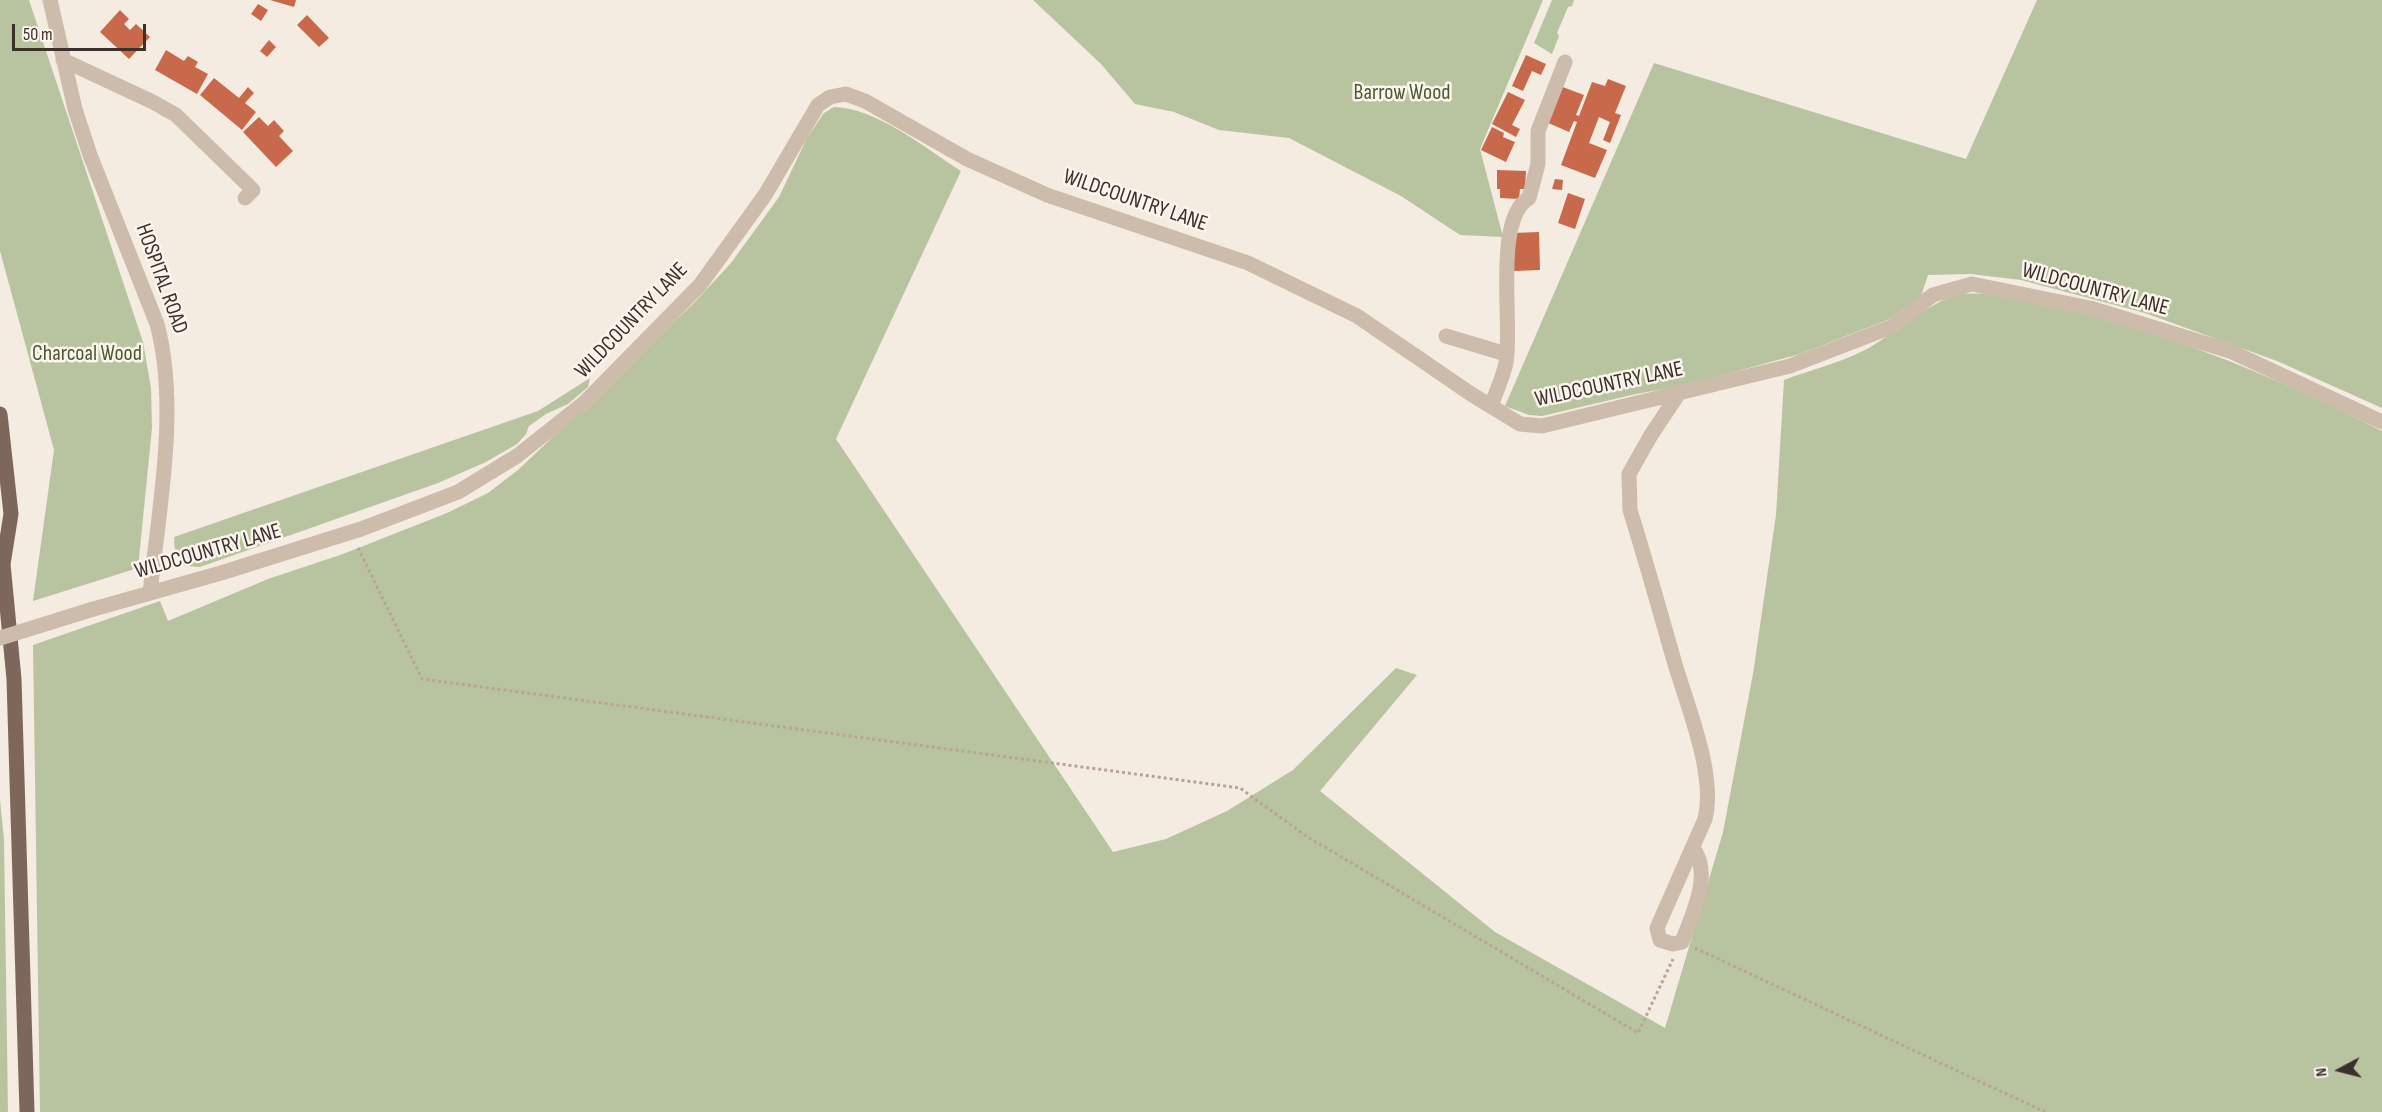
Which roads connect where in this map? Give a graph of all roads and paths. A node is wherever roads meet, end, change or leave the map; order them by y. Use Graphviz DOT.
graph roads {
  1 [pos="50,0"];
  2 [pos="63,60"];
  3 [pos="1564,62"];
  4 [pos="245,198"];
  5 [pos="1446,336"];
  6 [pos="1506,354"];
  7 [pos="1679,393"];
  8 [pos="1491,406"];
  9 [pos="0,414"];
  10 [pos="2382,422"];
  11 [pos="350,533"];
  12 [pos="2,560"];
  13 [pos="150,593"];
  14 [pos="0,638"];
  15 [pos="1693,848"];
  16 [pos="1682,942"];
  17 [pos="27,1112"];
  18 [pos="2045,1112"];
  1 -- 2 [label="street, HOSPITAL ROAD"];
  2 -- 4 [label="street"];
  2 -- 13 [label="street, HOSPITAL ROAD"];
  3 -- 6 [label="street"];
  5 -- 6 [label="street"];
  6 -- 8 [label="street"];
  7 -- 8 [label="street, WILDCOUNTRY LANE"];
  7 -- 10 [label="street, WILDCOUNTRY LANE"];
  7 -- 15 [label="street"];
  8 -- 11 [label="street, WILDCOUNTRY LANE"];
  9 -- 12 [label="main road"];
  11 -- 13 [label="street, WILDCOUNTRY LANE"];
  11 -- 16 [label="path"];
  12 -- 17 [label="main road"];
  13 -- 14 [label="street, WILDCOUNTRY LANE, bridge"];
  15 -- 16 [label="street"];
  15 -- 16 [label="street"];
  16 -- 18 [label="path"];
}
